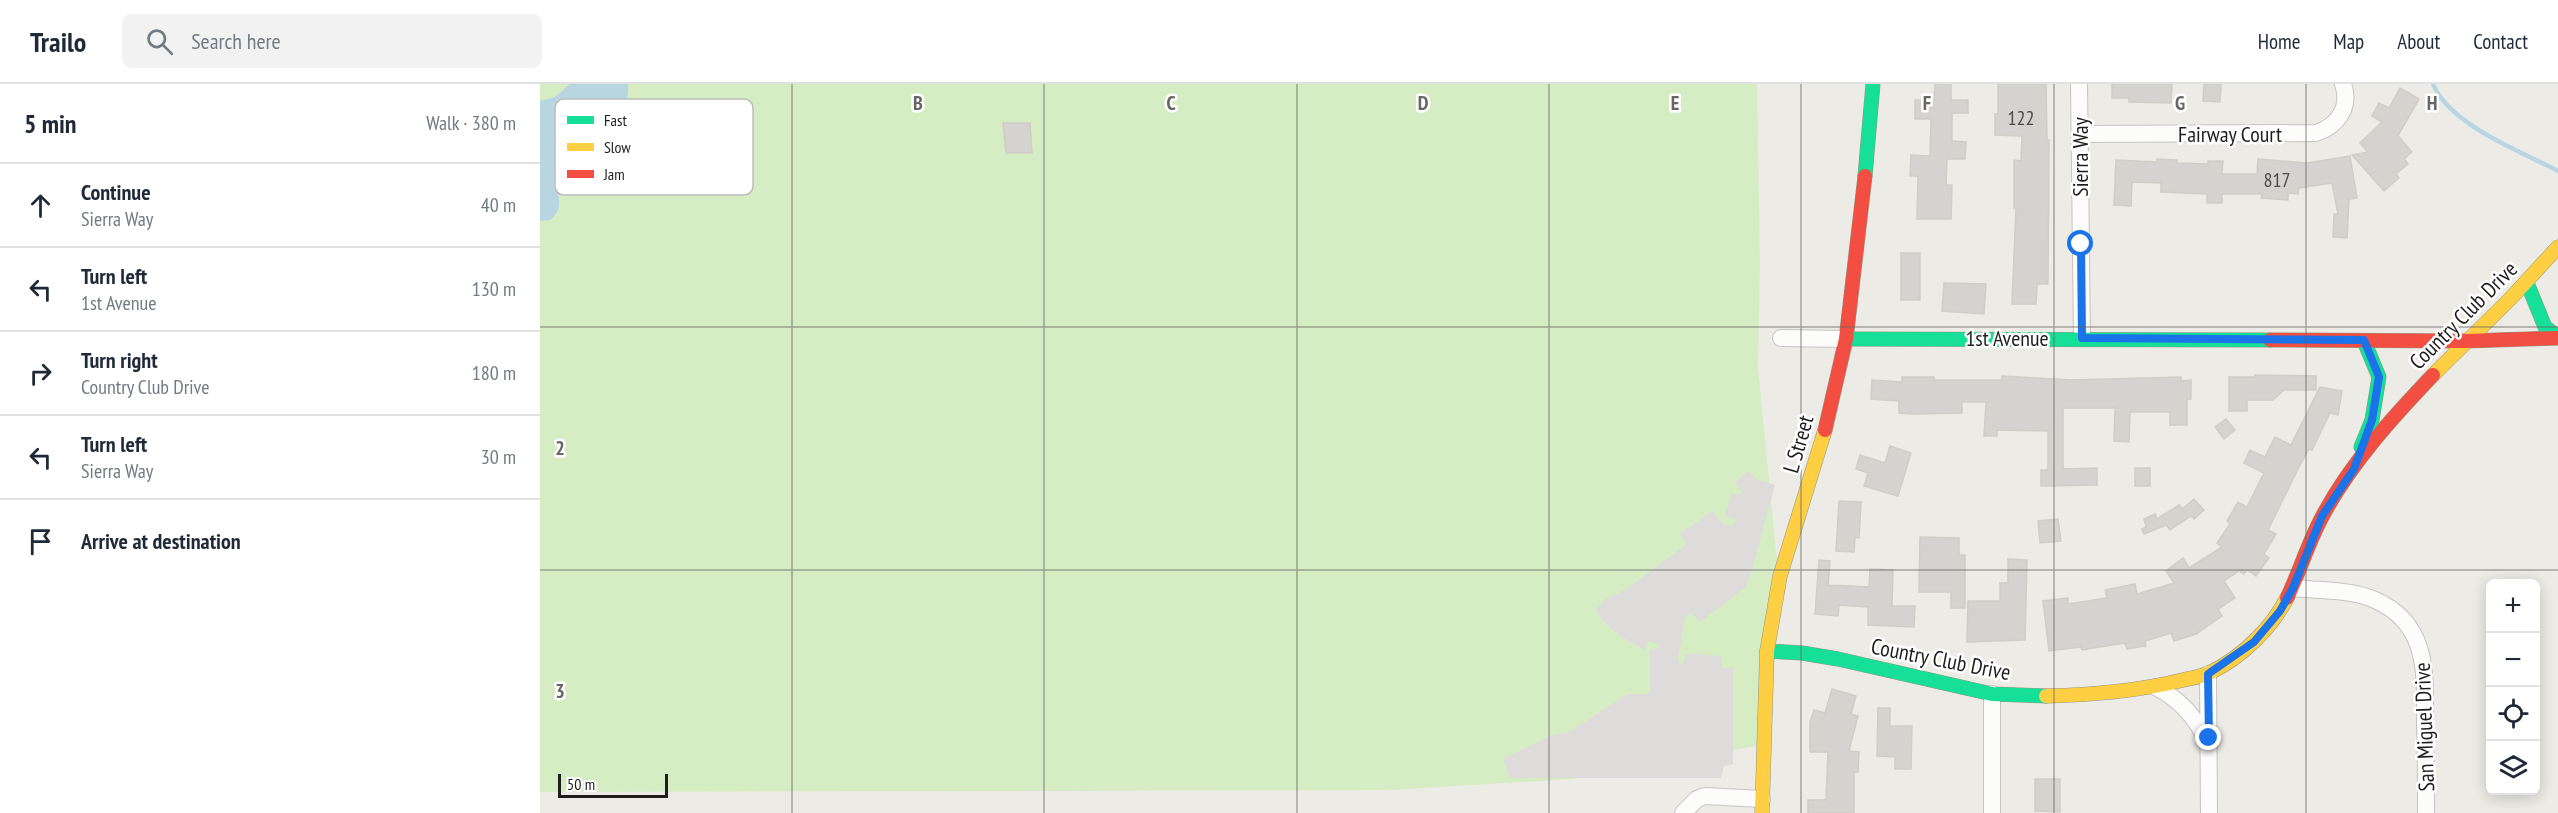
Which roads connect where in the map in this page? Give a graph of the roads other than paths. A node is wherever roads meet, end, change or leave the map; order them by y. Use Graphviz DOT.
graph roads {
  1 [pos="1873,84"];
  2 [pos="2079,84"];
  3 [pos="2343,84"];
  4 [pos="2080,134"];
  5 [pos="2558,247"];
  6 [pos="2527,283"];
  7 [pos="2558,337"];
  8 [pos="1781,338"];
  9 [pos="2082,338"];
  10 [pos="1846,339"];
  11 [pos="2364,340"];
  12 [pos="2466,340"];
  13 [pos="2354,469"];
  14 [pos="2293,588"];
  15 [pos="1767,651"];
  16 [pos="2208,674"];
  17 [pos="2156,687"];
  18 [pos="1992,694"];
  19 [pos="2209,744"];
  20 [pos="1762,806"];
  21 [pos="1683,813"];
  22 [pos="1992,813"];
  23 [pos="2209,813"];
  24 [pos="2426,813"];
  1 -- 10 [label="street, L Street"];
  2 -- 4 [label="street, Sierra Way"];
  3 -- 4 [label="street, Fairway Court"];
  4 -- 9 [label="street, Sierra Way"];
  5 -- 6 [label="street, Country Club Drive"];
  6 -- 7 [label="street"];
  6 -- 12 [label="street, Country Club Drive"];
  7 -- 12 [label="street, 1st Avenue"];
  8 -- 10 [label="street, 1st Avenue"];
  9 -- 10 [label="street, 1st Avenue"];
  9 -- 11 [label="street, 1st Avenue"];
  10 -- 15 [label="street, L Street"];
  11 -- 12 [label="street, 1st Avenue"];
  11 -- 13 [label="street, Country Club Drive"];
  12 -- 13 [label="street, Country Club Drive"];
  13 -- 14 [label="street, Country Club Drive"];
  14 -- 16 [label="street, Country Club Drive"];
  14 -- 24 [label="street, San Miguel Drive"];
  15 -- 18 [label="street, Country Club Drive"];
  15 -- 20 [label="street, L Street"];
  16 -- 17 [label="street, Country Club Drive"];
  16 -- 19 [label="street"];
  17 -- 18 [label="street, Country Club Drive"];
  17 -- 19 [label="street"];
  18 -- 22 [label="street"];
  19 -- 23 [label="street"];
  20 -- 21 [label="street"];
}
